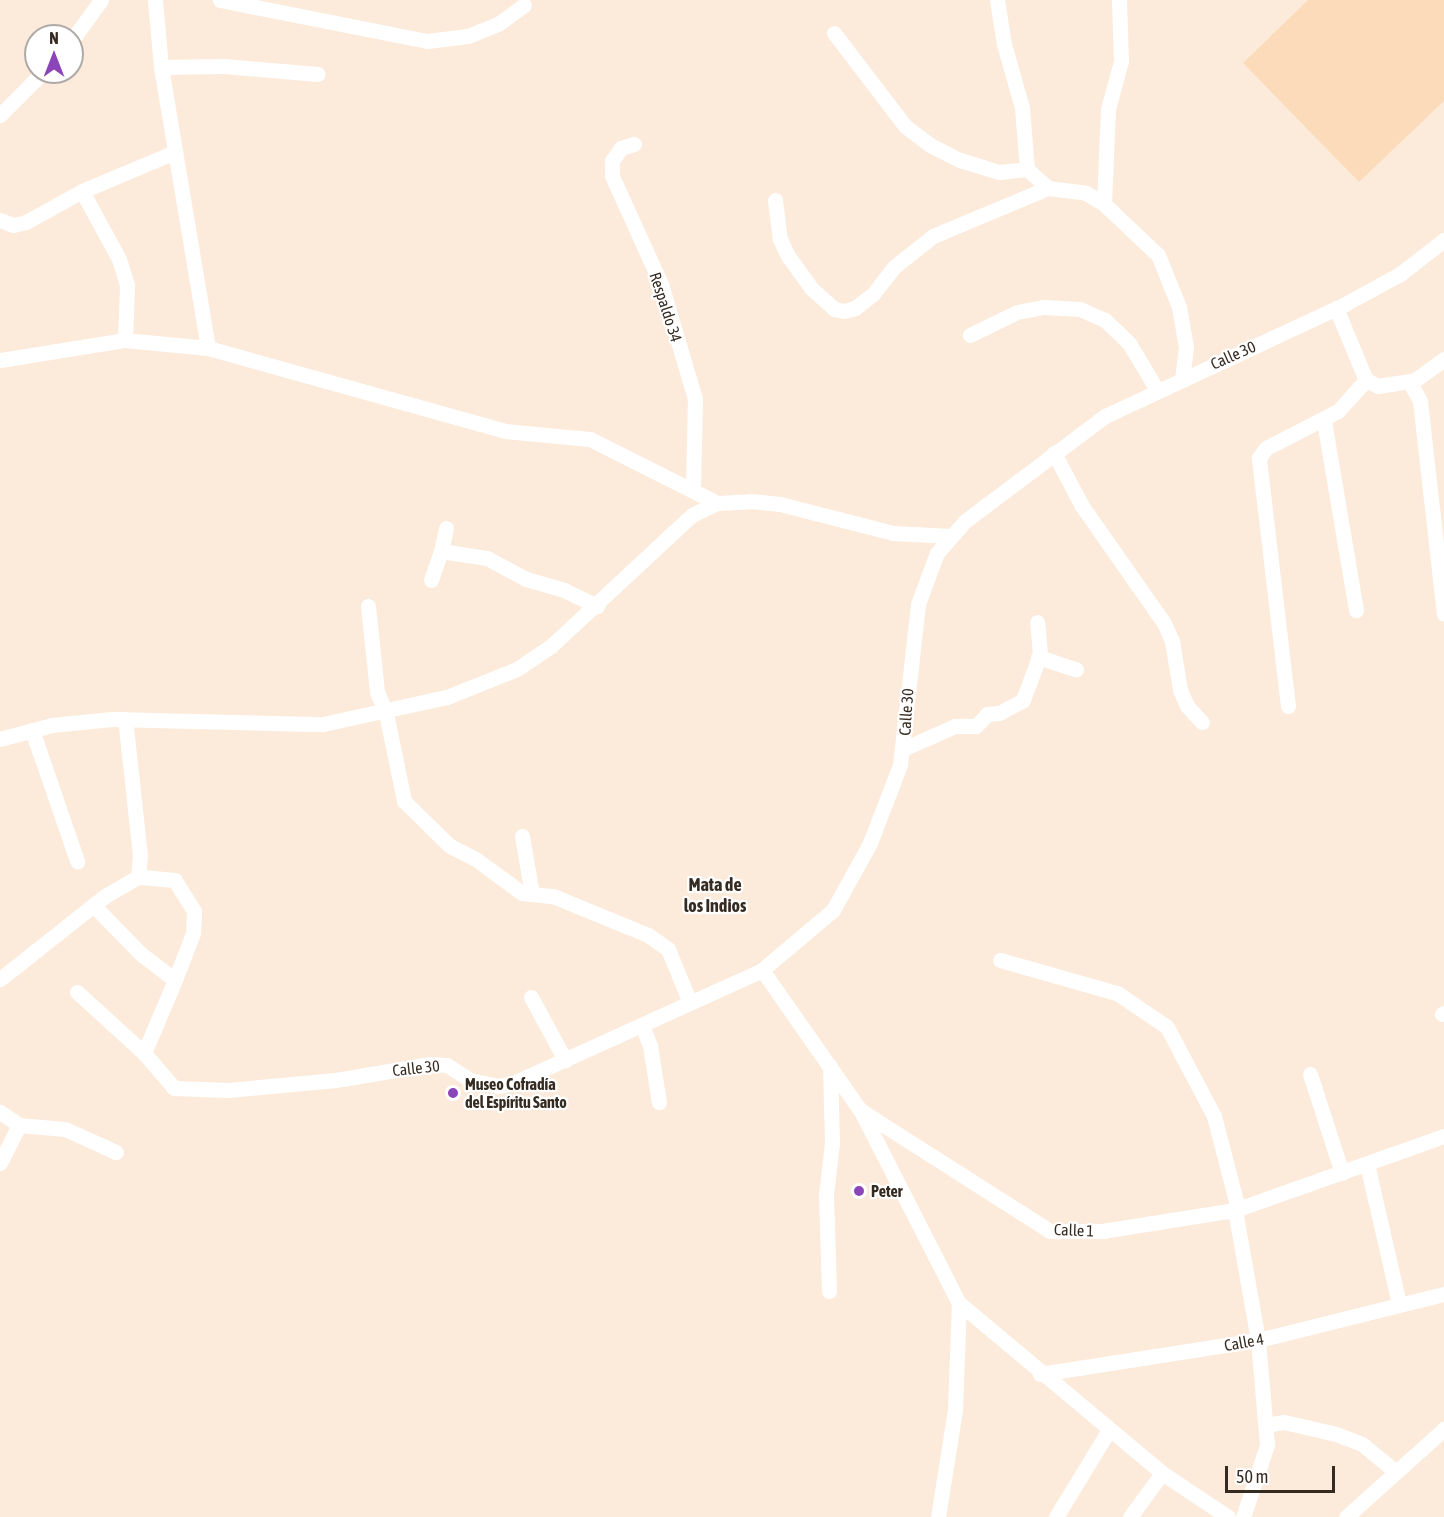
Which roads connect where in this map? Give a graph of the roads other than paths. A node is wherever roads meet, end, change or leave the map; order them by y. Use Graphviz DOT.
graph roads {
  1 [pos="101,0"];
  2 [pos="155,0"];
  3 [pos="220,0"];
  4 [pos="997,0"];
  5 [pos="1119,0"];
  6 [pos="524,6"];
  7 [pos="84,24"];
  8 [pos="834,33"];
  9 [pos="161,67"];
  10 [pos="318,74"];
  11 [pos="31,84"];
  12 [pos="0,115"];
  13 [pos="634,144"];
  14 [pos="175,152"];
  15 [pos="1027,169"];
  16 [pos="1048,188"];
  17 [pos="82,191"];
  18 [pos="775,200"];
  19 [pos="1104,204"];
  20 [pos="0,220"];
  21 [pos="1444,240"];
  22 [pos="1336,308"];
  23 [pos="970,335"];
  24 [pos="125,340"];
  25 [pos="208,348"];
  26 [pos="1444,359"];
  27 [pos="0,360"];
  28 [pos="1182,378"];
  29 [pos="1366,380"];
  30 [pos="1411,383"];
  31 [pos="1157,390"];
  32 [pos="1324,421"];
  33 [pos="1054,453"];
  34 [pos="1444,458"];
  35 [pos="1428,461"];
  36 [pos="693,490"];
  37 [pos="717,503"];
  38 [pos="446,528"];
  39 [pos="951,536"];
  40 [pos="441,551"];
  41 [pos="431,580"];
  42 [pos="368,606"];
  43 [pos="597,606"];
  44 [pos="1356,610"];
  45 [pos="1444,614"];
  46 [pos="1037,622"];
  47 [pos="1038,657"];
  48 [pos="1076,669"];
  49 [pos="1288,706"];
  50 [pos="386,713"];
  51 [pos="125,719"];
  52 [pos="1202,722"];
  53 [pos="32,730"];
  54 [pos="0,739"];
  55 [pos="903,749"];
  56 [pos="522,836"];
  57 [pos="77,861"];
  58 [pos="138,877"];
  59 [pos="532,894"];
  60 [pos="93,905"];
  61 [pos="1000,960"];
  62 [pos="762,969"];
  63 [pos="0,979"];
  64 [pos="175,980"];
  65 [pos="77,993"];
  66 [pos="531,997"];
  67 [pos="690,1003"];
  68 [pos="642,1025"];
  69 [pos="144,1053"];
  70 [pos="565,1060"];
  71 [pos="830,1066"];
  72 [pos="1311,1074"];
  73 [pos="660,1102"];
  74 [pos="860,1110"];
  75 [pos="0,1112"];
  76 [pos="19,1125"];
  77 [pos="1444,1137"];
  78 [pos="116,1152"];
  79 [pos="0,1163"];
  80 [pos="1367,1164"];
  81 [pos="1342,1173"];
  82 [pos="1236,1209"];
  83 [pos="829,1291"];
  84 [pos="1444,1294"];
  85 [pos="959,1303"];
  86 [pos="1399,1304"];
  87 [pos="1258,1340"];
  88 [pos="1040,1374"];
  89 [pos="1266,1425"];
  90 [pos="1444,1429"];
  91 [pos="1109,1430"];
  92 [pos="1396,1472"];
  93 [pos="1162,1473"];
  94 [pos="938,1517"];
  95 [pos="1056,1517"];
  96 [pos="1130,1517"];
  97 [pos="1228,1517"];
  98 [pos="1243,1517"];
  99 [pos="1346,1517"];
  1 -- 7 [label="street"];
  2 -- 9 [label="street"];
  3 -- 6 [label="street"];
  4 -- 15 [label="street"];
  5 -- 19 [label="street"];
  8 -- 15 [label="street"];
  9 -- 10 [label="street"];
  9 -- 14 [label="street"];
  11 -- 12 [label="street"];
  13 -- 36 [label="street, Respaldo 34"];
  14 -- 17 [label="street"];
  14 -- 25 [label="street"];
  15 -- 16 [label="street"];
  16 -- 18 [label="street"];
  16 -- 19 [label="street"];
  17 -- 20 [label="street"];
  17 -- 24 [label="street"];
  19 -- 28 [label="street"];
  21 -- 22 [label="street, Calle 30"];
  22 -- 28 [label="street, Calle 30"];
  22 -- 29 [label="street"];
  23 -- 31 [label="street"];
  24 -- 25 [label="street"];
  24 -- 27 [label="street"];
  25 -- 36 [label="street"];
  26 -- 30 [label="street"];
  28 -- 31 [label="street, Calle 30"];
  29 -- 30 [label="street"];
  29 -- 32 [label="street"];
  30 -- 35 [label="street"];
  31 -- 33 [label="street, Calle 30"];
  32 -- 44 [label="street"];
  32 -- 49 [label="street"];
  33 -- 39 [label="street, Calle 30"];
  33 -- 52 [label="street"];
  34 -- 35 [label="street"];
  35 -- 45 [label="street"];
  36 -- 37 [label="street"];
  37 -- 39 [label="street"];
  37 -- 43 [label="street"];
  38 -- 40 [label="street"];
  39 -- 55 [label="street, Calle 30"];
  40 -- 41 [label="street"];
  40 -- 43 [label="street"];
  42 -- 50 [label="street"];
  43 -- 50 [label="street"];
  46 -- 47 [label="street"];
  47 -- 48 [label="street"];
  47 -- 55 [label="street"];
  50 -- 51 [label="street"];
  50 -- 59 [label="street"];
  51 -- 53 [label="street"];
  51 -- 58 [label="street"];
  53 -- 54 [label="street"];
  53 -- 57 [label="street"];
  55 -- 62 [label="street, Calle 30"];
  56 -- 59 [label="street"];
  58 -- 60 [label="street"];
  58 -- 64 [label="street"];
  59 -- 67 [label="street"];
  60 -- 63 [label="street"];
  60 -- 64 [label="street"];
  61 -- 82 [label="street"];
  62 -- 67 [label="street, Calle 30"];
  62 -- 71 [label="street, Calle 1"];
  64 -- 69 [label="street"];
  65 -- 69 [label="street, Calle 30"];
  66 -- 70 [label="street"];
  67 -- 68 [label="street, Calle 30"];
  68 -- 70 [label="street, Calle 30"];
  68 -- 73 [label="street"];
  69 -- 70 [label="street, Calle 30"];
  71 -- 74 [label="street, Calle 1"];
  71 -- 83 [label="street"];
  72 -- 81 [label="street"];
  74 -- 82 [label="street, Calle 1"];
  74 -- 85 [label="street"];
  75 -- 76 [label="street"];
  76 -- 78 [label="street"];
  76 -- 79 [label="street"];
  77 -- 80 [label="street, Calle 1"];
  80 -- 81 [label="street, Calle 1"];
  80 -- 86 [label="street"];
  81 -- 82 [label="street, Calle 1"];
  82 -- 87 [label="street"];
  84 -- 86 [label="street, Calle 4"];
  85 -- 88 [label="street"];
  85 -- 94 [label="street"];
  86 -- 87 [label="street, Calle 4"];
  87 -- 88 [label="street, Calle 4"];
  87 -- 89 [label="street"];
  88 -- 91 [label="street"];
  89 -- 92 [label="street"];
  89 -- 98 [label="street"];
  90 -- 92 [label="street"];
  91 -- 93 [label="street"];
  91 -- 95 [label="street"];
  92 -- 99 [label="street"];
  93 -- 96 [label="street"];
  93 -- 97 [label="street"];
}
